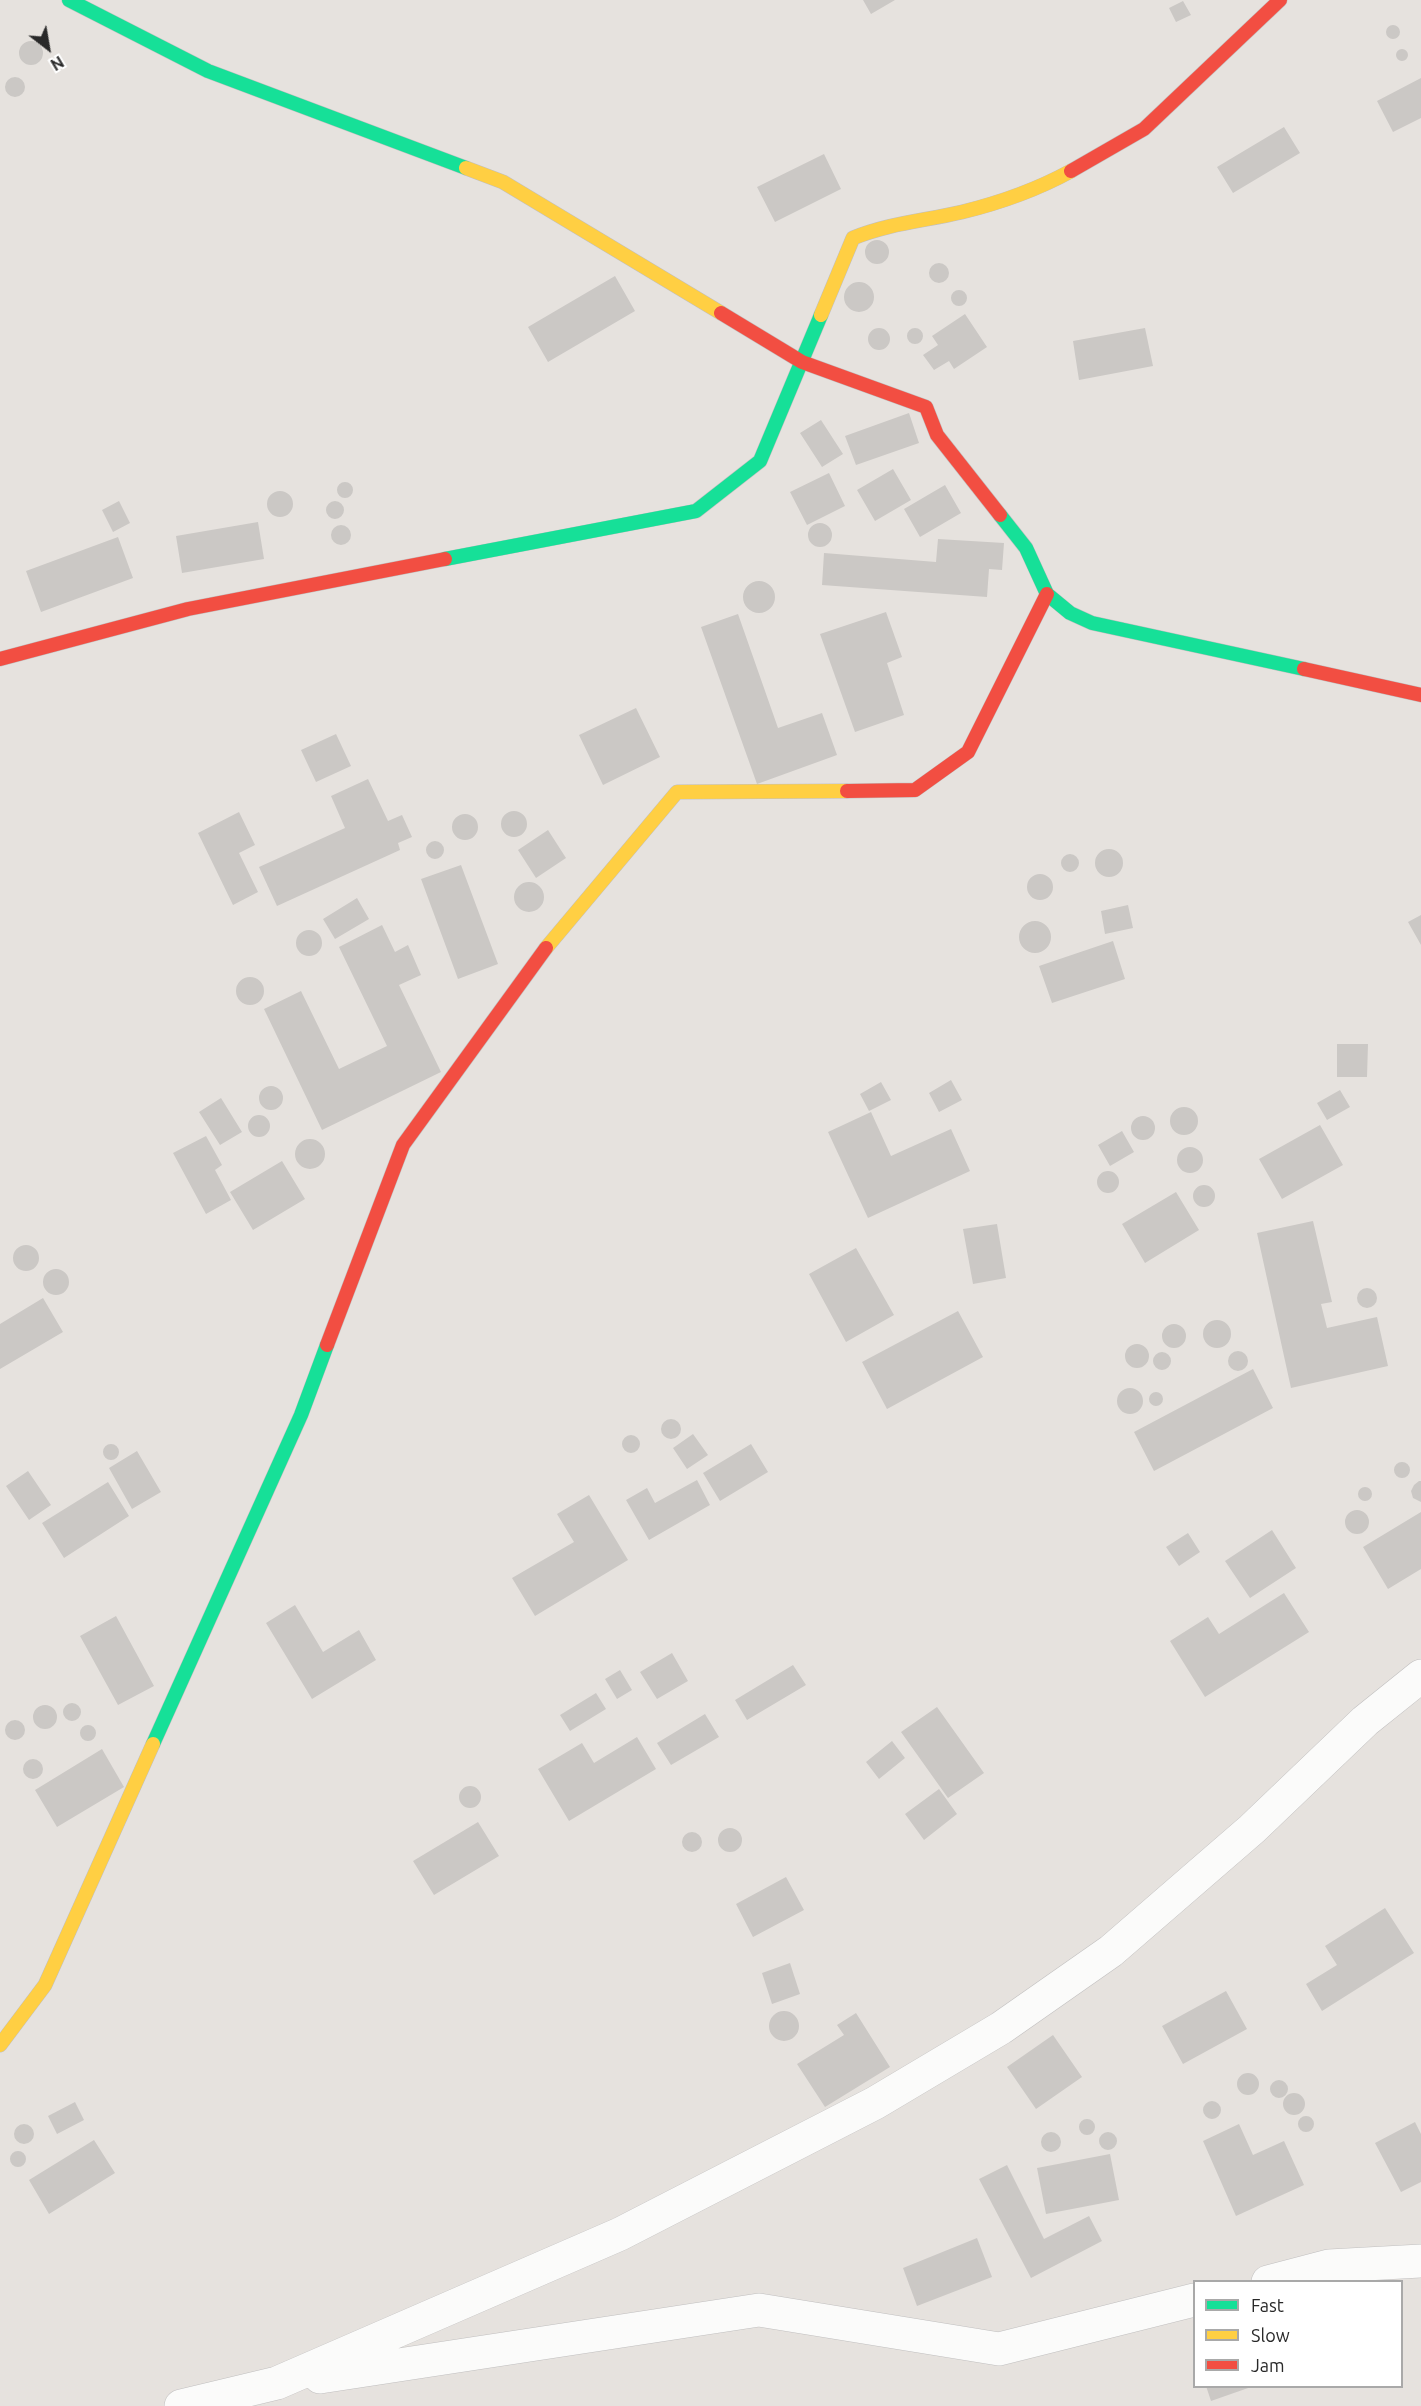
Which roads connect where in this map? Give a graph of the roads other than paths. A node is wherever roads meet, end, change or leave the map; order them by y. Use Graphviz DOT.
graph roads {
  1 [pos="69,0"];
  2 [pos="1280,0"];
  3 [pos="802,362"];
  4 [pos="1047,594"];
  5 [pos="0,659"];
  6 [pos="1421,695"];
  7 [pos="1421,1676"];
  8 [pos="0,2044"];
  9 [pos="1421,2260"];
  10 [pos="1276,2280"];
  11 [pos="1193,2300"];
  12 [pos="277,2383"];
  13 [pos="181,2406"];
  1 -- 3 [label="street"];
  2 -- 3 [label="street"];
  3 -- 4 [label="street"];
  3 -- 5 [label="street"];
  4 -- 6 [label="street"];
  4 -- 8 [label="street"];
  7 -- 12 [label="street"];
  9 -- 10 [label="street"];
  11 -- 12 [label="street"];
  12 -- 13 [label="street"];
}
